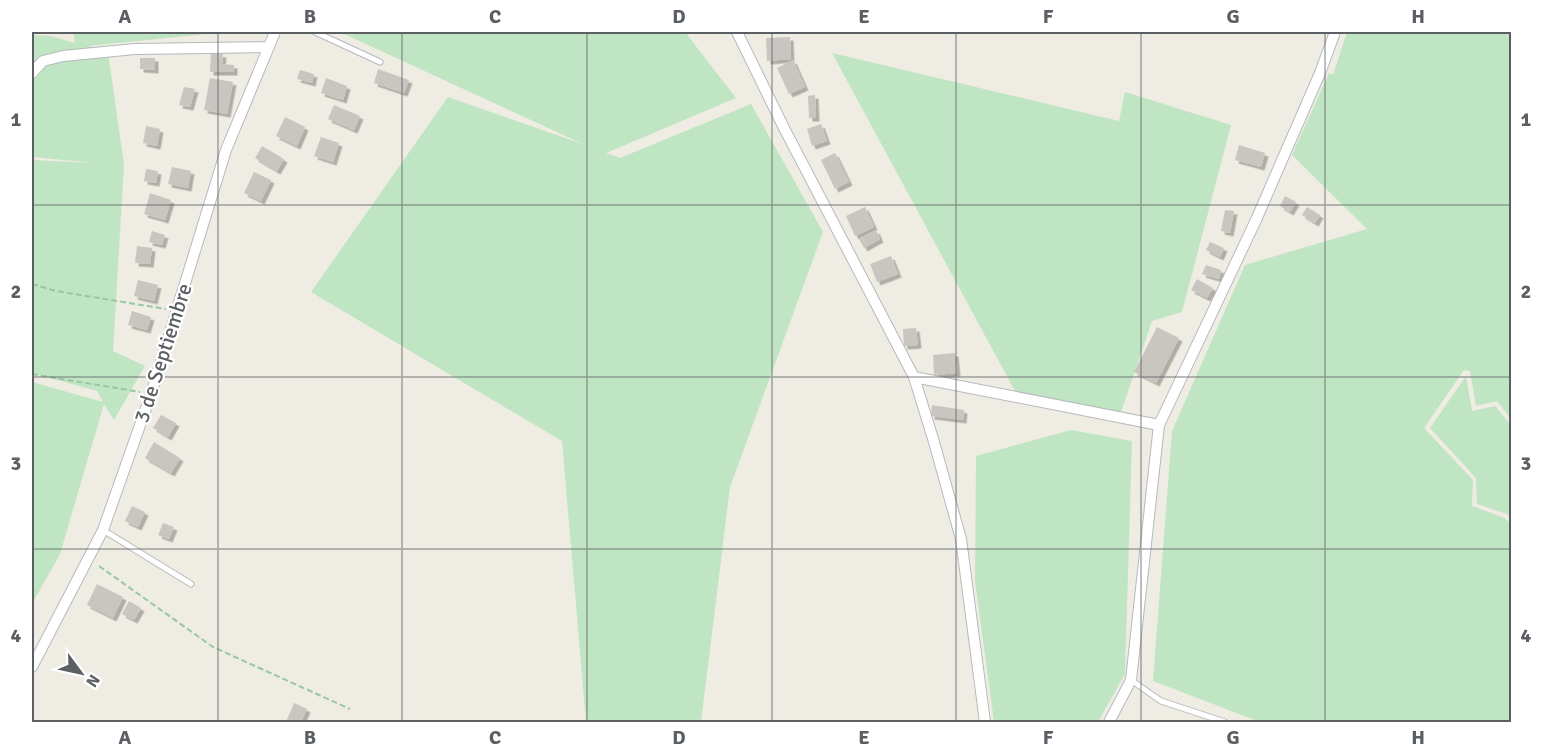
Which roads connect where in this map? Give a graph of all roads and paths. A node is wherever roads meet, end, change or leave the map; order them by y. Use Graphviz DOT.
graph roads {
  1 [pos="275,32"];
  2 [pos="315,32"];
  3 [pos="737,32"];
  4 [pos="1335,32"];
  5 [pos="268,47"];
  6 [pos="380,62"];
  7 [pos="32,73"];
  8 [pos="32,284"];
  9 [pos="177,311"];
  10 [pos="32,374"];
  11 [pos="914,377"];
  12 [pos="151,394"];
  13 [pos="1159,425"];
  14 [pos="103,530"];
  15 [pos="87,562"];
  16 [pos="191,584"];
  17 [pos="32,667"];
  18 [pos="1131,680"];
  19 [pos="350,709"];
  20 [pos="985,723"];
  21 [pos="1109,723"];
  22 [pos="1225,723"];
  1 -- 5 [label="street, 3 de Septiembre"];
  2 -- 6 [label="lane"];
  3 -- 11 [label="street"];
  4 -- 13 [label="street"];
  5 -- 7 [label="street"];
  5 -- 9 [label="street, 3 de Septiembre"];
  8 -- 9 [label="path"];
  9 -- 12 [label="street, 3 de Septiembre"];
  10 -- 12 [label="path"];
  11 -- 13 [label="street"];
  11 -- 20 [label="street"];
  12 -- 14 [label="street, 3 de Septiembre"];
  13 -- 18 [label="street"];
  14 -- 15 [label="street, 3 de Septiembre"];
  14 -- 16 [label="lane"];
  15 -- 17 [label="street, 3 de Septiembre"];
  15 -- 19 [label="path"];
  18 -- 21 [label="street"];
  18 -- 22 [label="lane"];
}
